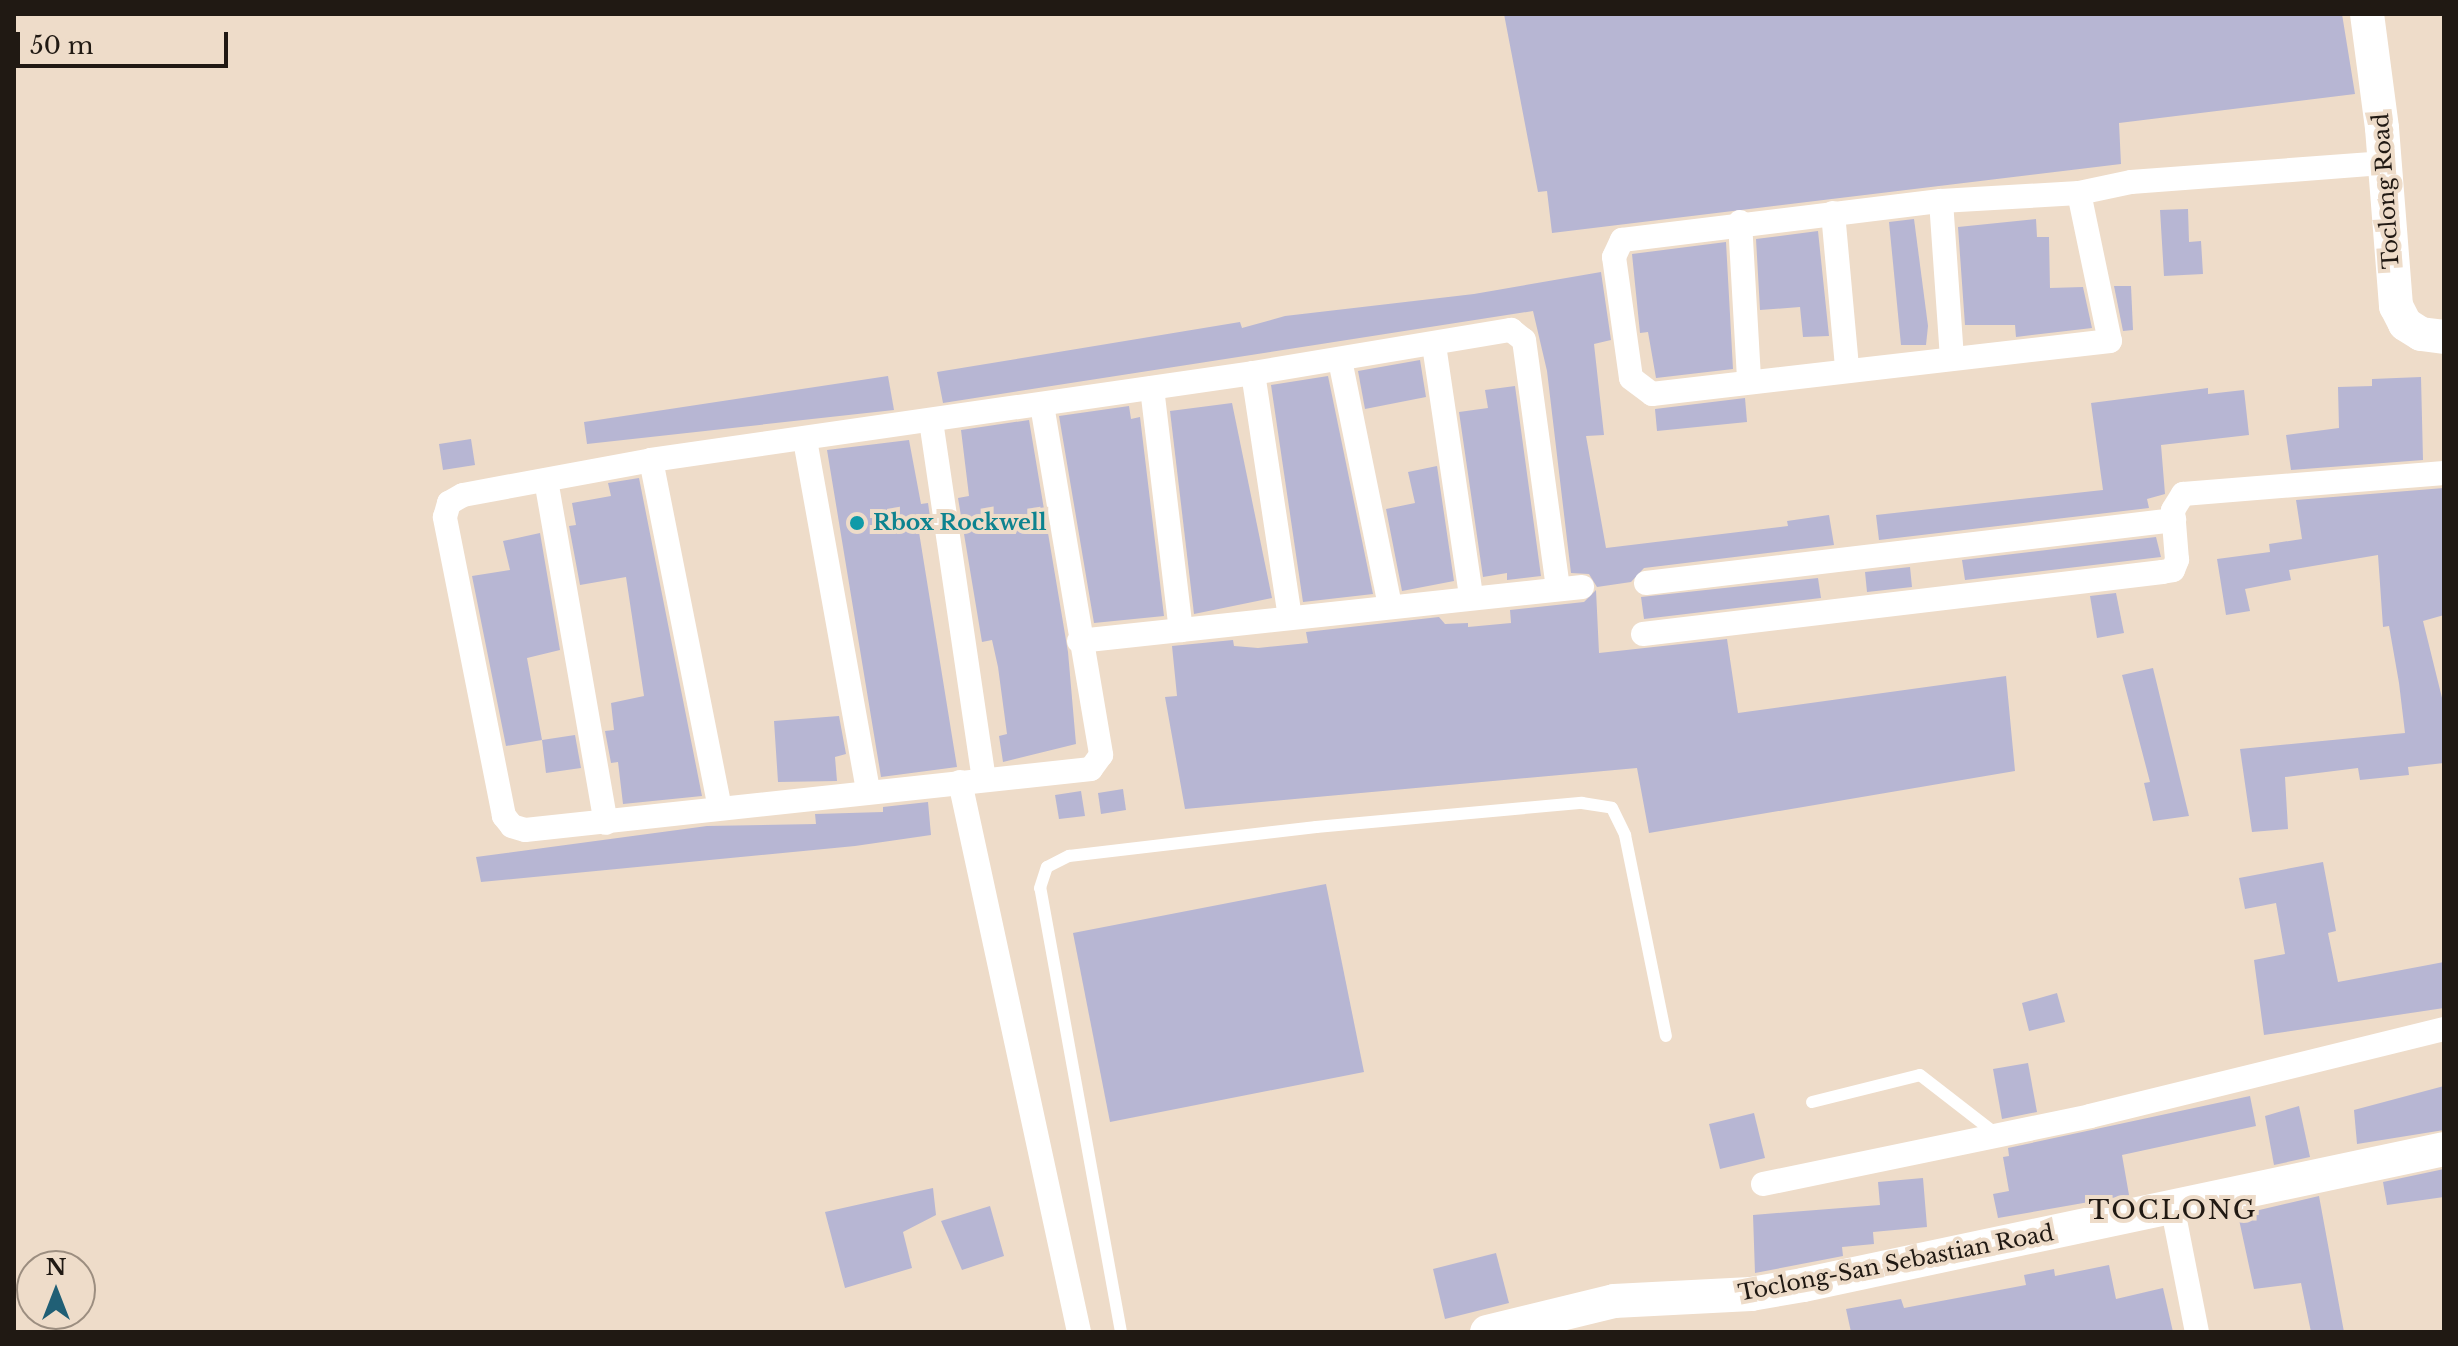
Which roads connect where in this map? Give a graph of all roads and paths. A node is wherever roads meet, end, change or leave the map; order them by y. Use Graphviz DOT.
graph roads {
  1 [pos="2367,14"];
  2 [pos="2385,163"];
  3 [pos="2079,193"];
  4 [pos="1941,201"];
  5 [pos="1833,213"];
  6 [pos="1740,222"];
  7 [pos="2444,337"];
  8 [pos="1434,345"];
  9 [pos="1952,357"];
  10 [pos="1340,360"];
  11 [pos="1847,368"];
  12 [pos="1253,373"];
  13 [pos="1749,379"];
  14 [pos="1152,388"];
  15 [pos="1042,405"];
  16 [pos="931,421"];
  17 [pos="805,440"];
  18 [pos="651,460"];
  19 [pos="2444,473"];
  20 [pos="546,480"];
  21 [pos="2174,520"];
  22 [pos="1646,583"];
  23 [pos="1471,597"];
  24 [pos="1390,605"];
  25 [pos="1290,617"];
  26 [pos="1181,630"];
  27 [pos="1643,634"];
  28 [pos="1079,641"];
  29 [pos="984,779"];
  30 [pos="960,782"];
  31 [pos="868,791"];
  32 [pos="720,807"];
  33 [pos="606,823"];
  34 [pos="2444,1029"];
  35 [pos="1666,1036"];
  36 [pos="1812,1102"];
  37 [pos="1996,1134"];
  38 [pos="2444,1149"];
  39 [pos="1763,1184"];
  40 [pos="2173,1210"];
  41 [pos="1079,1332"];
  42 [pos="1121,1332"];
  43 [pos="1487,1332"];
  44 [pos="2197,1332"];
  1 -- 2 [label="street, Toclong Road"];
  2 -- 3 [label="street"];
  2 -- 7 [label="street, Toclong Road"];
  3 -- 4 [label="street"];
  3 -- 9 [label="street"];
  4 -- 5 [label="street"];
  4 -- 9 [label="street"];
  5 -- 6 [label="street"];
  5 -- 11 [label="street"];
  6 -- 13 [label="street"];
  6 -- 13 [label="street"];
  8 -- 10 [label="street"];
  8 -- 23 [label="street"];
  8 -- 23 [label="street"];
  9 -- 11 [label="street"];
  10 -- 12 [label="street"];
  10 -- 24 [label="street"];
  11 -- 13 [label="street"];
  12 -- 14 [label="street"];
  12 -- 25 [label="street"];
  14 -- 15 [label="street"];
  14 -- 26 [label="street"];
  15 -- 16 [label="street"];
  15 -- 28 [label="street"];
  16 -- 17 [label="street"];
  16 -- 29 [label="street"];
  17 -- 18 [label="street"];
  17 -- 31 [label="street"];
  18 -- 20 [label="street"];
  18 -- 32 [label="street"];
  19 -- 21 [label="street"];
  20 -- 33 [label="street"];
  20 -- 33 [label="street"];
  21 -- 22 [label="street"];
  21 -- 27 [label="street"];
  23 -- 24 [label="street"];
  24 -- 25 [label="street"];
  25 -- 26 [label="street"];
  26 -- 28 [label="street"];
  28 -- 29 [label="street"];
  29 -- 30 [label="street"];
  30 -- 31 [label="street"];
  30 -- 41 [label="street"];
  31 -- 32 [label="street"];
  32 -- 33 [label="street"];
  34 -- 37 [label="street"];
  35 -- 42 [label="lane"];
  36 -- 37 [label="lane"];
  37 -- 39 [label="street"];
  38 -- 40 [label="street, Toclong-San Sebastian Road"];
  40 -- 43 [label="street, Toclong-San Sebastian Road"];
  40 -- 44 [label="street"];
}
